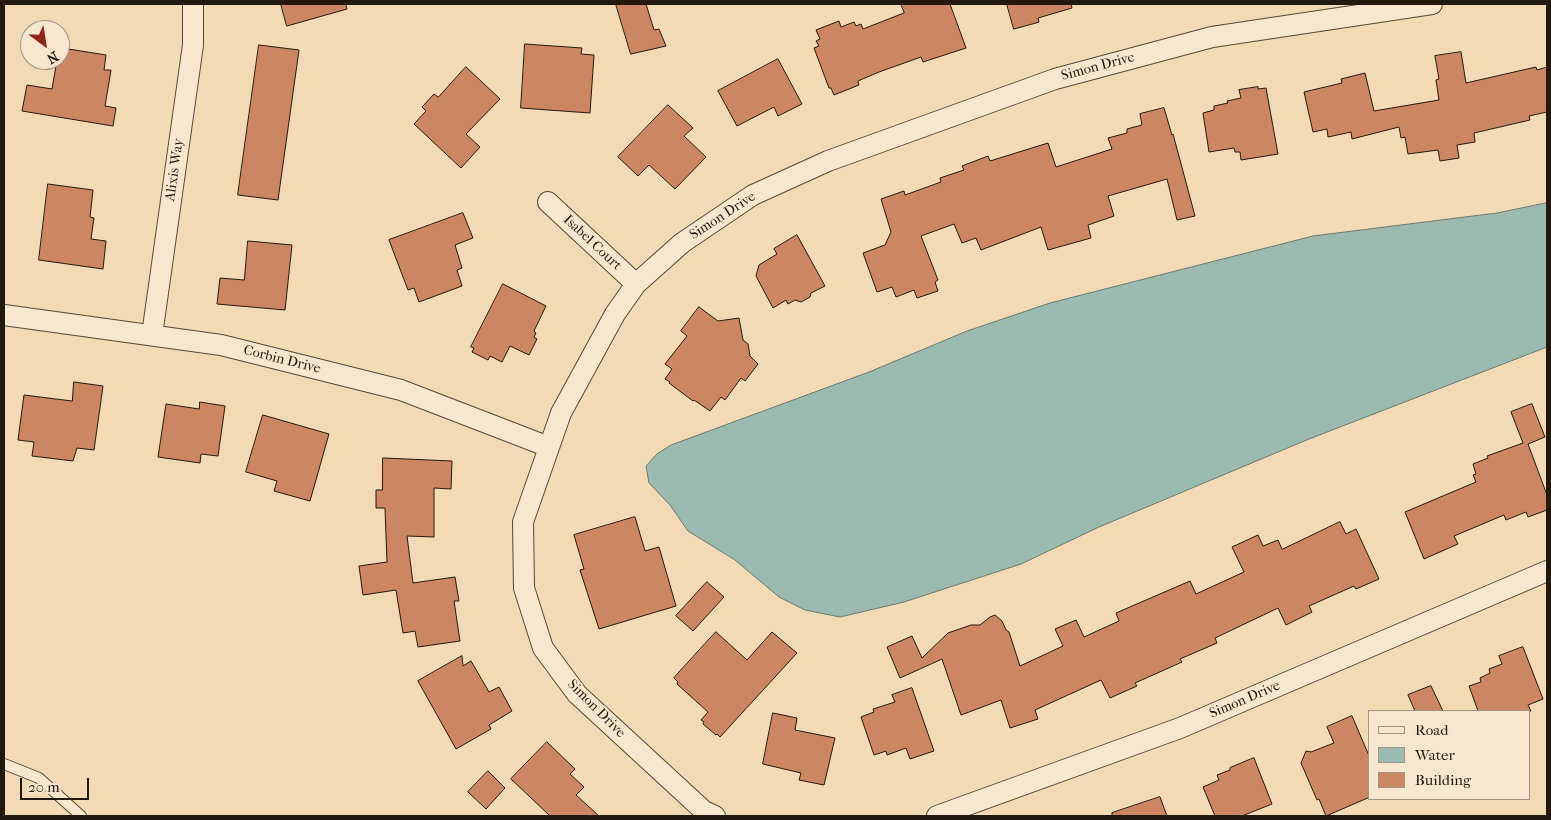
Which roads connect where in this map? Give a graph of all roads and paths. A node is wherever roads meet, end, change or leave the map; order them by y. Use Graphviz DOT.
graph roads {
  1 [pos="193,4"];
  2 [pos="1432,4"];
  3 [pos="548,202"];
  4 [pos="636,284"];
  5 [pos="4,315"];
  6 [pos="152,335"];
  7 [pos="549,447"];
  8 [pos="1547,571"];
  9 [pos="4,764"];
  10 [pos="81,816"];
  11 [pos="715,816"];
  12 [pos="937,816"];
  1 -- 6 [label="street, Alixis Way"];
  2 -- 4 [label="street, Simon Drive"];
  3 -- 4 [label="street, Isabel Court"];
  4 -- 7 [label="street, Simon Drive"];
  5 -- 6 [label="street, Corbin Drive"];
  6 -- 7 [label="street, Corbin Drive"];
  7 -- 11 [label="street, Simon Drive"];
  8 -- 12 [label="street, Simon Drive"];
  9 -- 10 [label="lane"];
}
